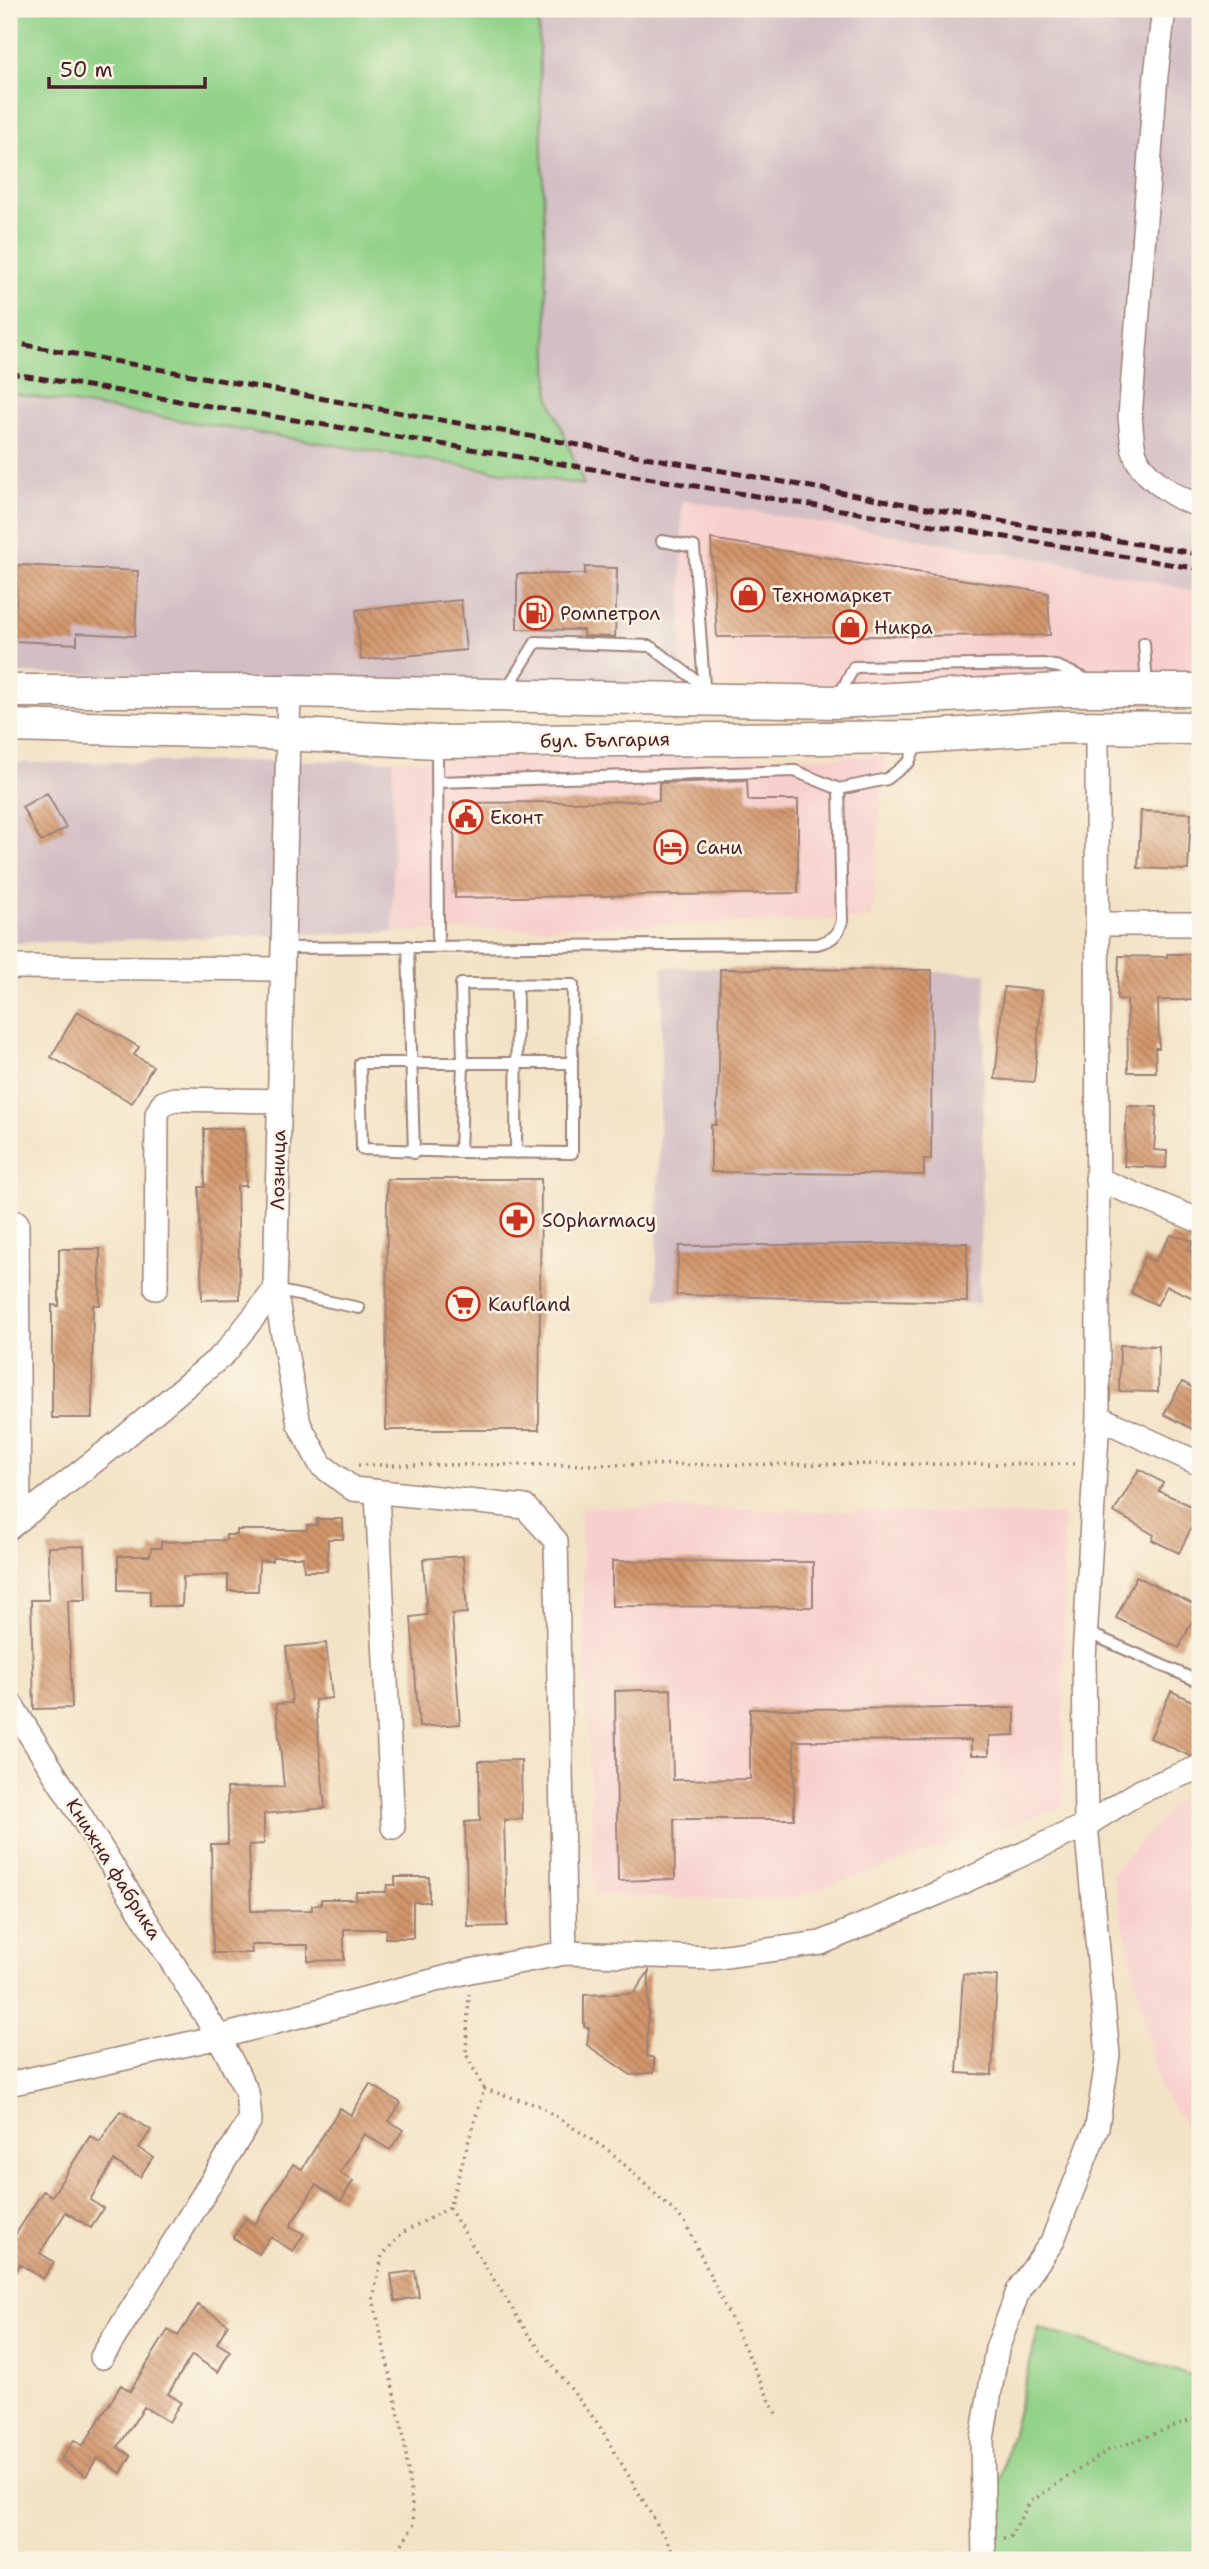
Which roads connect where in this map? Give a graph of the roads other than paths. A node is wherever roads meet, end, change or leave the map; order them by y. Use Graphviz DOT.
graph roads {
  1 [pos="1164,9"];
  2 [pos="1200,504"];
  3 [pos="662,541"];
  4 [pos="1144,643"];
  5 [pos="1147,690"];
  6 [pos="1200,690"];
  7 [pos="9,691"];
  8 [pos="289,691"];
  9 [pos="713,693"];
  10 [pos="503,696"];
  11 [pos="9,726"];
  12 [pos="1097,728"];
  13 [pos="1200,728"];
  14 [pos="287,735"];
  15 [pos="919,737"];
  16 [pos="437,742"];
  17 [pos="438,782"];
  18 [pos="839,789"];
  19 [pos="1097,923"];
  20 [pos="1200,924"];
  21 [pos="438,945"];
  22 [pos="408,946"];
  23 [pos="282,958"];
  24 [pos="9,967"];
  25 [pos="517,985"];
  26 [pos="411,1062"];
  27 [pos="463,1062"];
  28 [pos="516,1062"];
  29 [pos="572,1063"];
  30 [pos="279,1101"];
  31 [pos="460,1152"];
  32 [pos="414,1153"];
  33 [pos="516,1153"];
  34 [pos="1097,1179"];
  35 [pos="1200,1221"];
  36 [pos="17,1223"];
  37 [pos="156,1288"];
  38 [pos="275,1290"];
  39 [pos="359,1308"];
  40 [pos="1098,1417"];
  41 [pos="1200,1464"];
  42 [pos="377,1492"];
  43 [pos="14,1524"];
  44 [pos="1084,1631"];
  45 [pos="1200,1682"];
  46 [pos="9,1701"];
  47 [pos="1200,1766"];
  48 [pos="1086,1825"];
  49 [pos="393,1827"];
  50 [pos="565,1953"];
  51 [pos="219,2037"];
  52 [pos="9,2084"];
  53 [pos="102,2357"];
  54 [pos="984,2550"];
  1 -- 2 [label="street"];
  3 -- 9 [label="lane"];
  4 -- 5 [label="lane"];
  5 -- 6 [label="main road, бул. България"];
  5 -- 9 [label="main road, бул. България"];
  7 -- 8 [label="main road, бул. България"];
  8 -- 10 [label="main road, бул. България"];
  8 -- 14 [label="street, Лозница"];
  9 -- 10 [label="main road, бул. България"];
  9 -- 10 [label="lane"];
  11 -- 14 [label="main road, бул. България"];
  12 -- 13 [label="main road, бул. България"];
  12 -- 15 [label="main road, бул. България"];
  12 -- 19 [label="street"];
  14 -- 16 [label="main road, бул. България"];
  14 -- 23 [label="street, Лозница"];
  15 -- 16 [label="main road, бул. България"];
  15 -- 18 [label="lane"];
  16 -- 17 [label="lane"];
  17 -- 18 [label="lane"];
  17 -- 21 [label="lane"];
  18 -- 21 [label="lane"];
  19 -- 20 [label="street"];
  19 -- 34 [label="street"];
  21 -- 22 [label="lane"];
  22 -- 23 [label="lane"];
  22 -- 26 [label="lane"];
  23 -- 24 [label="street"];
  23 -- 30 [label="street, Лозница"];
  25 -- 27 [label="lane"];
  25 -- 28 [label="lane"];
  25 -- 29 [label="lane"];
  26 -- 27 [label="lane"];
  26 -- 32 [label="lane"];
  26 -- 32 [label="lane"];
  27 -- 28 [label="lane"];
  27 -- 31 [label="lane"];
  28 -- 29 [label="lane"];
  28 -- 33 [label="lane"];
  29 -- 33 [label="lane"];
  30 -- 37 [label="street"];
  30 -- 38 [label="street, Лозница"];
  31 -- 32 [label="lane"];
  31 -- 33 [label="lane"];
  34 -- 35 [label="street"];
  34 -- 40 [label="street"];
  36 -- 43 [label="street"];
  38 -- 39 [label="lane"];
  38 -- 42 [label="street, Лозница"];
  38 -- 43 [label="street"];
  40 -- 41 [label="street"];
  40 -- 44 [label="street"];
  42 -- 49 [label="street"];
  42 -- 50 [label="street"];
  44 -- 45 [label="lane"];
  44 -- 48 [label="street"];
  46 -- 51 [label="street, Книжна фабрика"];
  47 -- 48 [label="street"];
  48 -- 50 [label="street"];
  48 -- 54 [label="street"];
  50 -- 51 [label="street"];
  51 -- 52 [label="street"];
  51 -- 53 [label="street, Книжна фабрика"];
}
